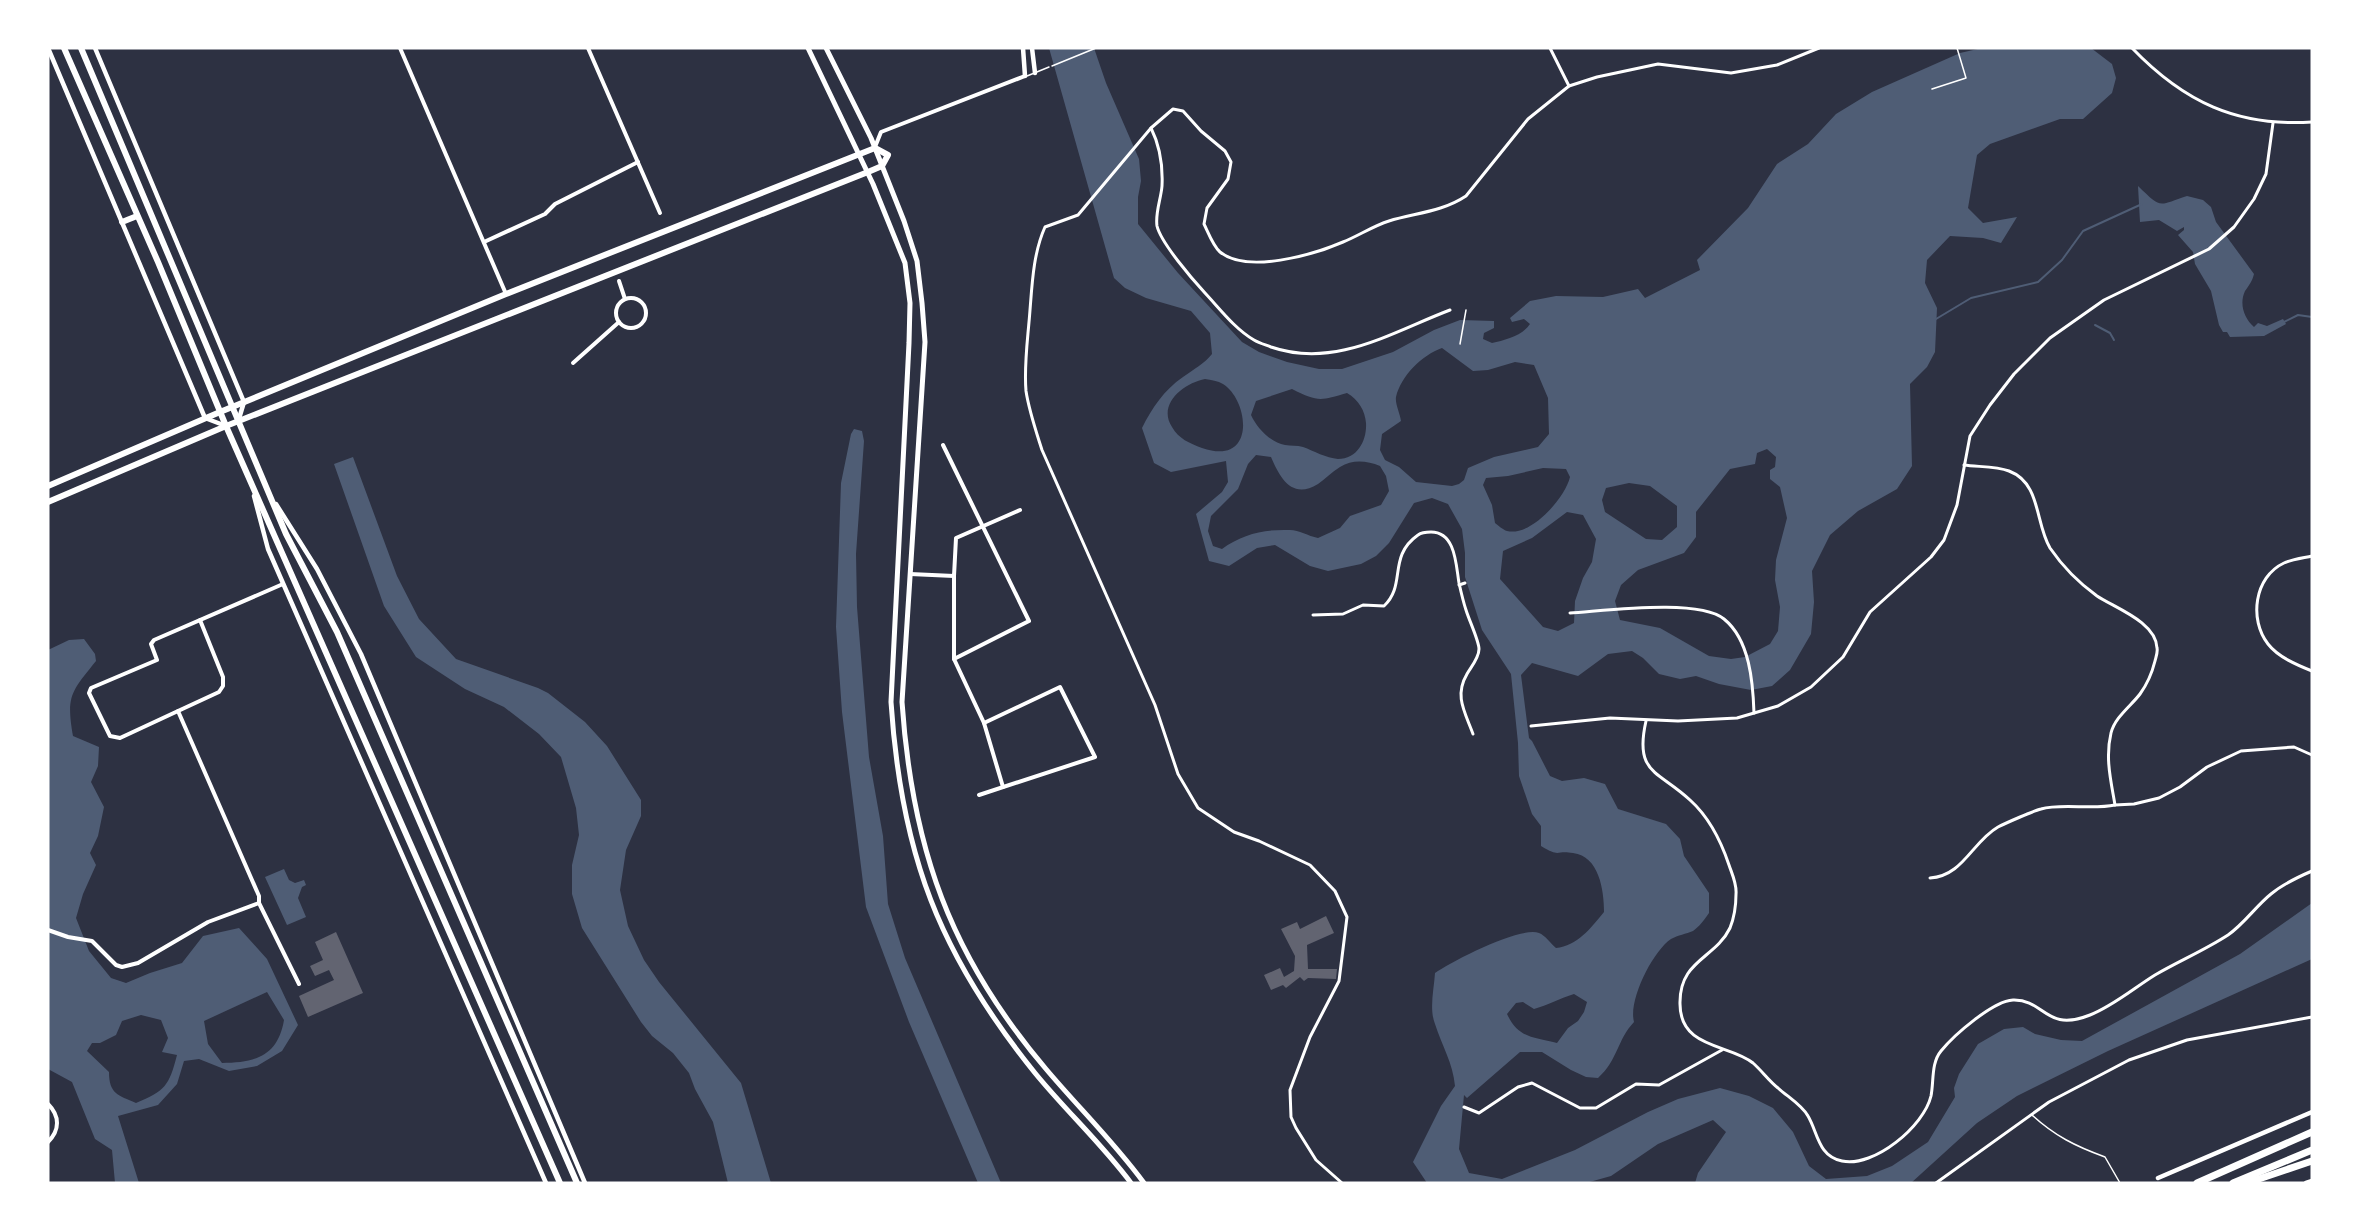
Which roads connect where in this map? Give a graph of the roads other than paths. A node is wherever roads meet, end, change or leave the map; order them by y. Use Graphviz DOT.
graph roads {
  1 [pos="48,48"];
  2 [pos="64,48"];
  3 [pos="81,48"];
  4 [pos="95,48"];
  5 [pos="400,48"];
  6 [pos="588,48"];
  7 [pos="808,48"];
  8 [pos="826,48"];
  9 [pos="1023,48"];
  10 [pos="1032,48"];
  11 [pos="1096,48"];
  12 [pos="1550,48"];
  13 [pos="1819,48"];
  14 [pos="2132,48"];
  15 [pos="1035,73"];
  16 [pos="1025,76"];
  17 [pos="1569,86"];
  18 [pos="2312,122"];
  19 [pos="2273,123"];
  20 [pos="1152,128"];
  21 [pos="875,148"];
  22 [pos="859,155"];
  23 [pos="638,162"];
  24 [pos="882,166"];
  25 [pos="868,172"];
  26 [pos="660,213"];
  27 [pos="137,216"];
  28 [pos="122,222"];
  29 [pos="484,242"];
  30 [pos="619,282"];
  31 [pos="506,294"];
  32 [pos="626,299"];
  33 [pos="1450,310"];
  34 [pos="620,322"];
  35 [pos="573,363"];
  36 [pos="244,402"];
  37 [pos="234,406"];
  38 [pos="220,412"];
  39 [pos="206,418"];
  40 [pos="238,422"];
  41 [pos="226,426"];
  42 [pos="943,445"];
  43 [pos="1964,465"];
  44 [pos="251,484"];
  45 [pos="48,486"];
  46 [pos="268,492"];
  47 [pos="48,502"];
  48 [pos="1020,510"];
  49 [pos="982,527"];
  50 [pos="2312,556"];
  51 [pos="910,573"];
  52 [pos="954,576"];
  53 [pos="1465,583"];
  54 [pos="284,584"];
  55 [pos="1459,585"];
  56 [pos="1570,613"];
  57 [pos="1313,615"];
  58 [pos="201,620"];
  59 [pos="954,659"];
  60 [pos="2312,671"];
  61 [pos="178,711"];
  62 [pos="1754,713"];
  63 [pos="1646,721"];
  64 [pos="984,723"];
  65 [pos="1531,726"];
  66 [pos="1473,734"];
  67 [pos="2312,755"];
  68 [pos="1003,787"];
  69 [pos="979,795"];
  70 [pos="2115,805"];
  71 [pos="2312,871"];
  72 [pos="1930,878"];
  73 [pos="259,903"];
  74 [pos="48,930"];
  75 [pos="299,984"];
  76 [pos="2312,1017"];
  77 [pos="1722,1050"];
  78 [pos="48,1104"];
  79 [pos="1464,1107"];
  80 [pos="2312,1112"];
  81 [pos="2031,1114"];
  82 [pos="2312,1130"];
  83 [pos="48,1142"];
  84 [pos="2312,1150"];
  85 [pos="2312,1161"];
  86 [pos="2158,1178"];
  87 [pos="2312,1180"];
  88 [pos="546,1183"];
  89 [pos="560,1183"];
  90 [pos="577,1183"];
  91 [pos="585,1183"];
  92 [pos="1131,1183"];
  93 [pos="1144,1183"];
  94 [pos="1342,1183"];
  95 [pos="1936,1183"];
  96 [pos="2120,1183"];
  97 [pos="2197,1183"];
  98 [pos="2234,1183"];
  99 [pos="2247,1183"];
  100 [pos="2306,1183"];
  1 -- 28 [label="street"];
  2 -- 27 [label="main road"];
  3 -- 37 [label="main road"];
  4 -- 36 [label="street"];
  5 -- 29 [label="street"];
  6 -- 23 [label="street"];
  7 -- 22 [label="main road"];
  8 -- 21 [label="main road"];
  9 -- 16 [label="street"];
  10 -- 15 [label="street"];
  11 -- 15 [label="lane"];
  12 -- 17 [label="street"];
  13 -- 17 [label="street"];
  14 -- 19 [label="street"];
  15 -- 16 [label="lane"];
  16 -- 21 [label="street"];
  17 -- 20 [label="street"];
  18 -- 19 [label="street"];
  19 -- 43 [label="street"];
  20 -- 33 [label="street"];
  20 -- 94 [label="street"];
  21 -- 22 [label="main road"];
  21 -- 24 [label="main road"];
  22 -- 25 [label="main road"];
  22 -- 31 [label="main road"];
  23 -- 26 [label="street"];
  23 -- 29 [label="street"];
  24 -- 25 [label="main road"];
  24 -- 51 [label="main road"];
  25 -- 40 [label="main road"];
  25 -- 92 [label="main road"];
  27 -- 28 [label="main road"];
  27 -- 38 [label="main road"];
  28 -- 39 [label="street"];
  29 -- 31 [label="street"];
  30 -- 32 [label="street"];
  31 -- 36 [label="main road"];
  32 -- 34 [label="street"];
  32 -- 34 [label="street"];
  34 -- 35 [label="street"];
  36 -- 37 [label="main road"];
  36 -- 40 [label="street"];
  37 -- 38 [label="main road"];
  37 -- 40 [label="main road"];
  38 -- 39 [label="main road"];
  38 -- 41 [label="main road"];
  39 -- 41 [label="street"];
  39 -- 45 [label="main road"];
  40 -- 41 [label="main road"];
  40 -- 46 [label="main road"];
  41 -- 44 [label="main road"];
  41 -- 47 [label="main road"];
  42 -- 49 [label="street"];
  43 -- 62 [label="street"];
  43 -- 70 [label="street"];
  44 -- 54 [label="street"];
  44 -- 89 [label="main road"];
  46 -- 90 [label="main road"];
  46 -- 91 [label="street"];
  48 -- 49 [label="street"];
  49 -- 52 [label="street"];
  49 -- 59 [label="street"];
  50 -- 60 [label="street"];
  51 -- 52 [label="street"];
  51 -- 93 [label="main road"];
  52 -- 59 [label="street"];
  53 -- 55 [label="street"];
  54 -- 58 [label="street"];
  54 -- 88 [label="street"];
  55 -- 57 [label="street"];
  55 -- 66 [label="street"];
  56 -- 62 [label="street"];
  58 -- 61 [label="street"];
  58 -- 61 [label="street"];
  59 -- 64 [label="street"];
  61 -- 73 [label="street"];
  62 -- 63 [label="street"];
  63 -- 65 [label="street"];
  63 -- 77 [label="street"];
  64 -- 68 [label="street"];
  64 -- 68 [label="street"];
  67 -- 70 [label="street"];
  68 -- 69 [label="street"];
  70 -- 72 [label="street"];
  71 -- 77 [label="street"];
  73 -- 74 [label="street"];
  73 -- 75 [label="street"];
  76 -- 81 [label="street"];
  77 -- 79 [label="street"];
  78 -- 83 [label="street"];
  80 -- 86 [label="street"];
  81 -- 95 [label="street"];
  81 -- 96 [label="lane"];
  82 -- 97 [label="highway"];
  84 -- 98 [label="highway"];
  85 -- 99 [label="highway"];
  87 -- 100 [label="street"];
}
